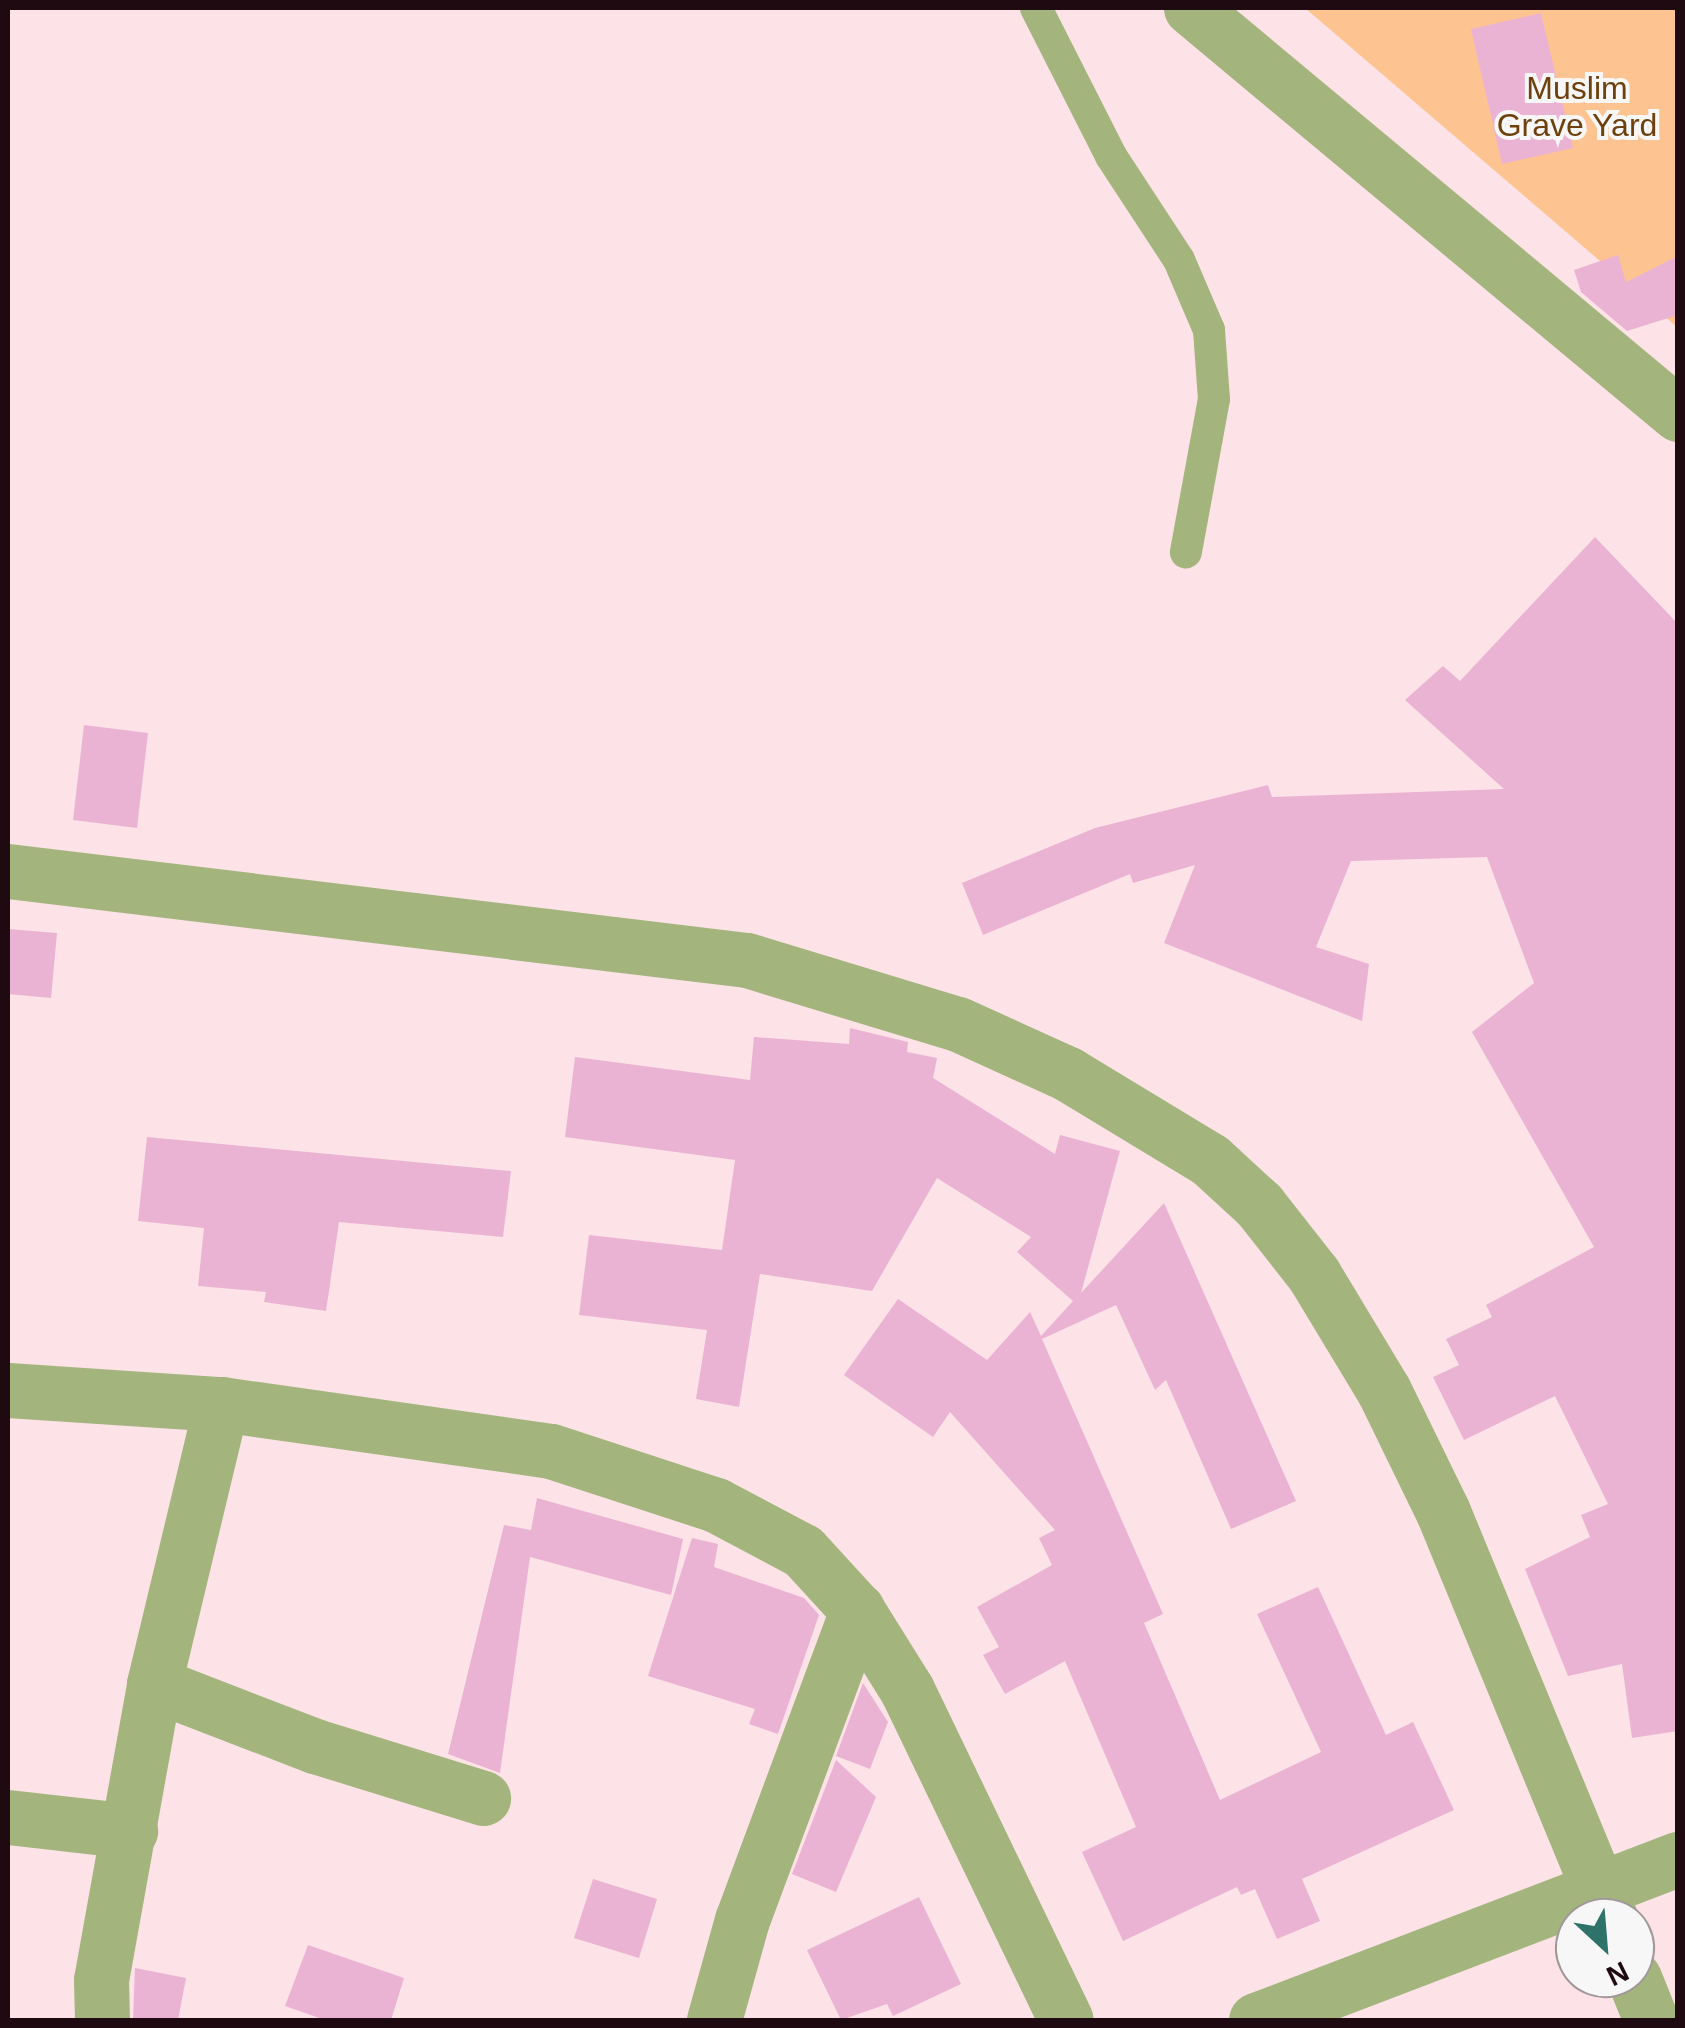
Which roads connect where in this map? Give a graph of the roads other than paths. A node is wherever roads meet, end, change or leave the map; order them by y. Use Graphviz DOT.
graph roads {
  1 [pos="1036,8"];
  2 [pos="1191,8"];
  3 [pos="1678,414"];
  4 [pos="1186,552"];
  5 [pos="8,871"];
  6 [pos="8,1390"];
  7 [pos="221,1404"];
  8 [pos="857,1610"];
  9 [pos="154,1684"];
  10 [pos="484,1798"];
  11 [pos="8,1817"];
  12 [pos="130,1831"];
  13 [pos="1678,1859"];
  14 [pos="1602,1898"];
  15 [pos="1614,1898"];
  16 [pos="1555,1920"];
  17 [pos="102,2020"];
  18 [pos="714,2020"];
  19 [pos="1066,2020"];
  20 [pos="1256,2020"];
  1 -- 4 [label="lane"];
  2 -- 3 [label="street"];
  5 -- 14 [label="street"];
  6 -- 7 [label="street"];
  7 -- 8 [label="street"];
  7 -- 9 [label="street"];
  8 -- 18 [label="street"];
  8 -- 19 [label="street"];
  9 -- 10 [label="street"];
  9 -- 12 [label="street"];
  11 -- 12 [label="street"];
  12 -- 17 [label="street"];
  13 -- 15 [label="street"];
  16 -- 20 [label="street"];
}
